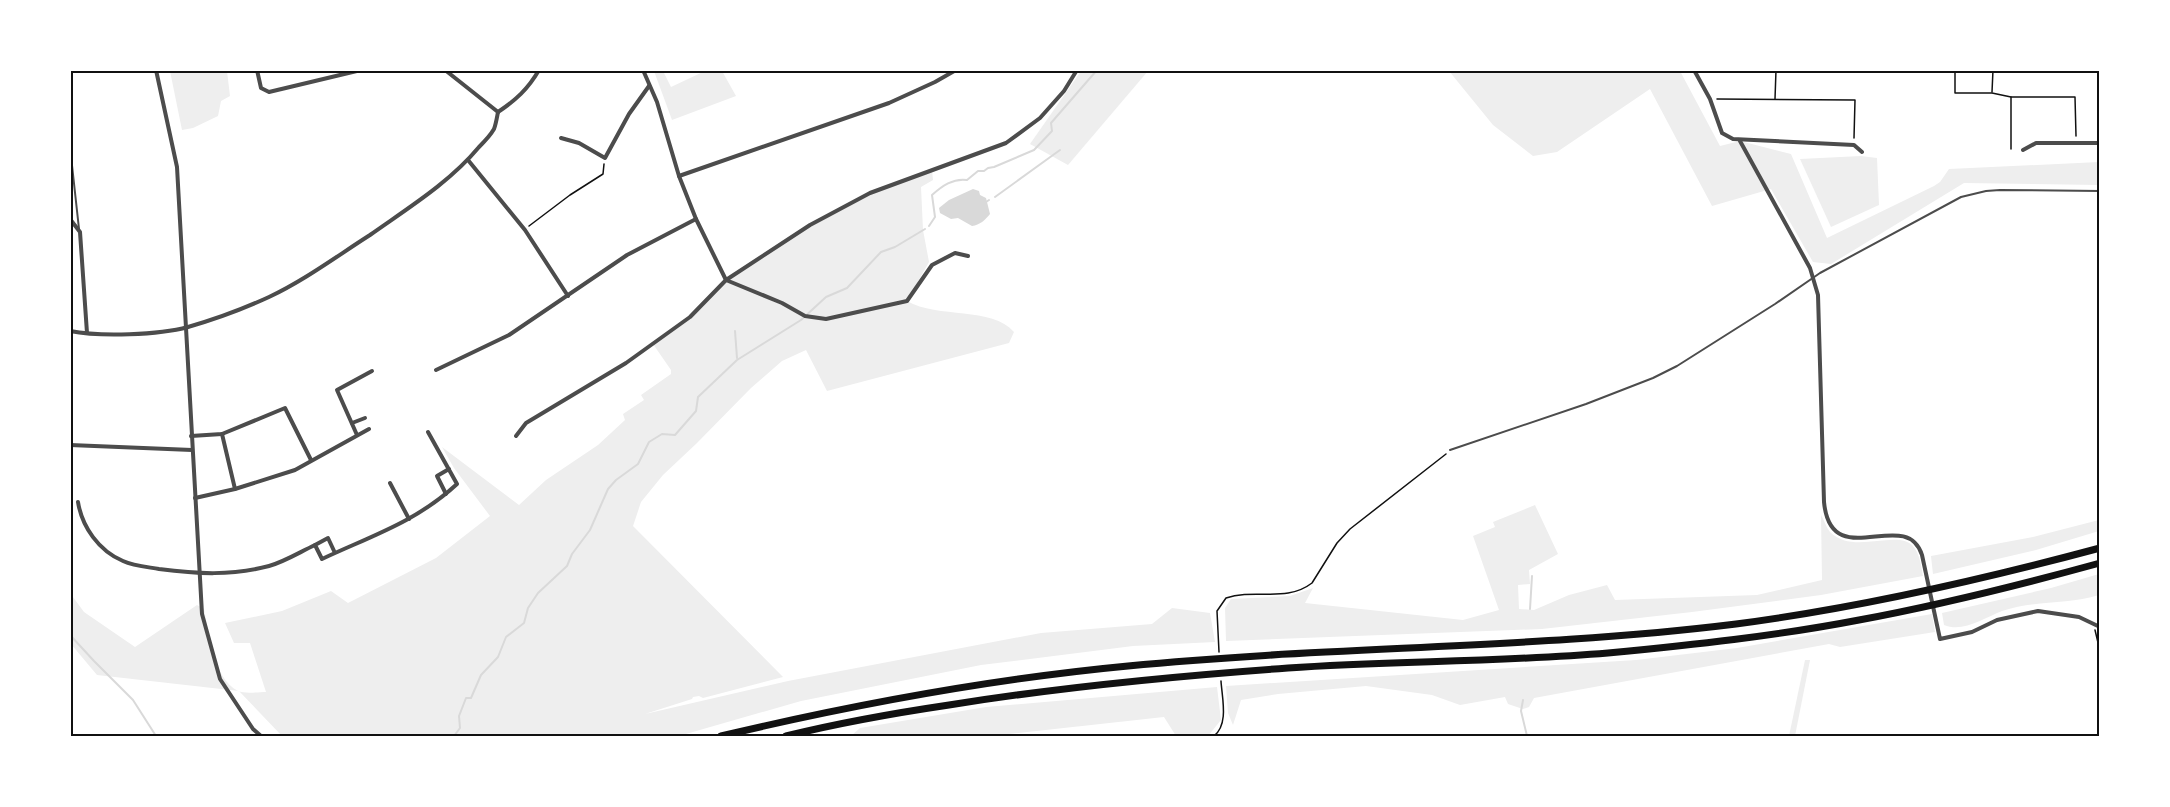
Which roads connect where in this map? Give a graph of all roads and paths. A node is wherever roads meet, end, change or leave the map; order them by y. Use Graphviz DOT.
graph roads {
  1 [pos="156,70"];
  2 [pos="257,70"];
  3 [pos="362,70"];
  4 [pos="445,70"];
  5 [pos="539,70"];
  6 [pos="643,70"];
  7 [pos="956,70"];
  8 [pos="1077,70"];
  9 [pos="1712,70"];
  10 [pos="1776,70"];
  11 [pos="1954,70"];
  12 [pos="1993,70"];
  13 [pos="1695,72"];
  14 [pos="649,86"];
  15 [pos="1992,93"];
  16 [pos="2012,97"];
  17 [pos="1710,99"];
  18 [pos="1775,99"];
  19 [pos="498,112"];
  20 [pos="561,138"];
  21 [pos="1740,141"];
  22 [pos="2076,143"];
  23 [pos="2100,143"];
  24 [pos="1854,145"];
  25 [pos="70,147"];
  26 [pos="2011,149"];
  27 [pos="2023,150"];
  28 [pos="1862,152"];
  29 [pos="605,158"];
  30 [pos="468,160"];
  31 [pos="679,176"];
  32 [pos="2100,191"];
  33 [pos="70,219"];
  34 [pos="696,219"];
  35 [pos="525,230"];
  36 [pos="80,232"];
  37 [pos="968,256"];
  38 [pos="1813,278"];
  39 [pos="726,280"];
  40 [pos="568,297"];
  41 [pos="185,328"];
  42 [pos="70,332"];
  43 [pos="87,333"];
  44 [pos="436,370"];
  45 [pos="372,371"];
  46 [pos="365,418"];
  47 [pos="351,423"];
  48 [pos="369,429"];
  49 [pos="428,432"];
  50 [pos="222,434"];
  51 [pos="357,435"];
  52 [pos="191,436"];
  53 [pos="516,436"];
  54 [pos="70,445"];
  55 [pos="192,450"];
  56 [pos="1450,450"];
  57 [pos="311,460"];
  58 [pos="449,469"];
  59 [pos="390,483"];
  60 [pos="235,489"];
  61 [pos="446,494"];
  62 [pos="195,498"];
  63 [pos="78,501"];
  64 [pos="410,519"];
  65 [pos="315,545"];
  66 [pos="2100,548"];
  67 [pos="335,553"];
  68 [pos="2100,563"];
  69 [pos="198,574"];
  70 [pos="2094,624"];
  71 [pos="1217,625"];
  72 [pos="2100,627"];
  73 [pos="2100,651"];
  74 [pos="1223,707"];
  75 [pos="261,736"];
  76 [pos="722,736"];
  77 [pos="786,736"];
  78 [pos="1214,736"];
  1 -- 41 [label="street"];
  2 -- 3 [label="street"];
  4 -- 19 [label="street"];
  5 -- 19 [label="street"];
  6 -- 14 [label="street"];
  7 -- 31 [label="street"];
  8 -- 39 [label="street"];
  9 -- 13 [label="path"];
  10 -- 18 [label="path"];
  11 -- 15 [label="path"];
  12 -- 15 [label="path"];
  13 -- 17 [label="street"];
  14 -- 29 [label="street"];
  14 -- 31 [label="street"];
  15 -- 16 [label="path"];
  16 -- 22 [label="path"];
  16 -- 26 [label="path"];
  17 -- 18 [label="path"];
  17 -- 21 [label="street"];
  18 -- 24 [label="path"];
  19 -- 30 [label="street"];
  20 -- 29 [label="street"];
  21 -- 24 [label="street"];
  21 -- 38 [label="street"];
  22 -- 23 [label="street"];
  22 -- 27 [label="street"];
  24 -- 28 [label="street"];
  25 -- 36 [label="lane"];
  29 -- 35 [label="path"];
  30 -- 35 [label="street"];
  30 -- 41 [label="street"];
  31 -- 34 [label="street"];
  32 -- 38 [label="lane"];
  33 -- 36 [label="street"];
  34 -- 39 [label="street"];
  34 -- 40 [label="street"];
  35 -- 40 [label="street"];
  36 -- 43 [label="street"];
  37 -- 39 [label="street"];
  38 -- 56 [label="lane"];
  38 -- 70 [label="street"];
  39 -- 53 [label="street"];
  40 -- 44 [label="street"];
  41 -- 43 [label="street"];
  41 -- 52 [label="street"];
  42 -- 43 [label="street"];
  45 -- 47 [label="street"];
  46 -- 47 [label="street"];
  47 -- 51 [label="street"];
  48 -- 51 [label="street"];
  49 -- 58 [label="street"];
  50 -- 52 [label="street"];
  50 -- 57 [label="street"];
  50 -- 60 [label="street"];
  51 -- 57 [label="street"];
  52 -- 55 [label="street"];
  54 -- 55 [label="street"];
  55 -- 62 [label="street"];
  56 -- 71 [label="path"];
  57 -- 60 [label="street"];
  58 -- 61 [label="street"];
  58 -- 61 [label="street"];
  59 -- 64 [label="street"];
  60 -- 62 [label="street"];
  61 -- 64 [label="street"];
  62 -- 69 [label="street"];
  63 -- 69 [label="street"];
  64 -- 67 [label="street"];
  65 -- 67 [label="street"];
  65 -- 67 [label="street"];
  65 -- 69 [label="street"];
  66 -- 76 [label="highway"];
  68 -- 77 [label="highway"];
  69 -- 75 [label="street"];
  70 -- 72 [label="street"];
  70 -- 73 [label="path"];
  74 -- 78 [label="path"];
}
